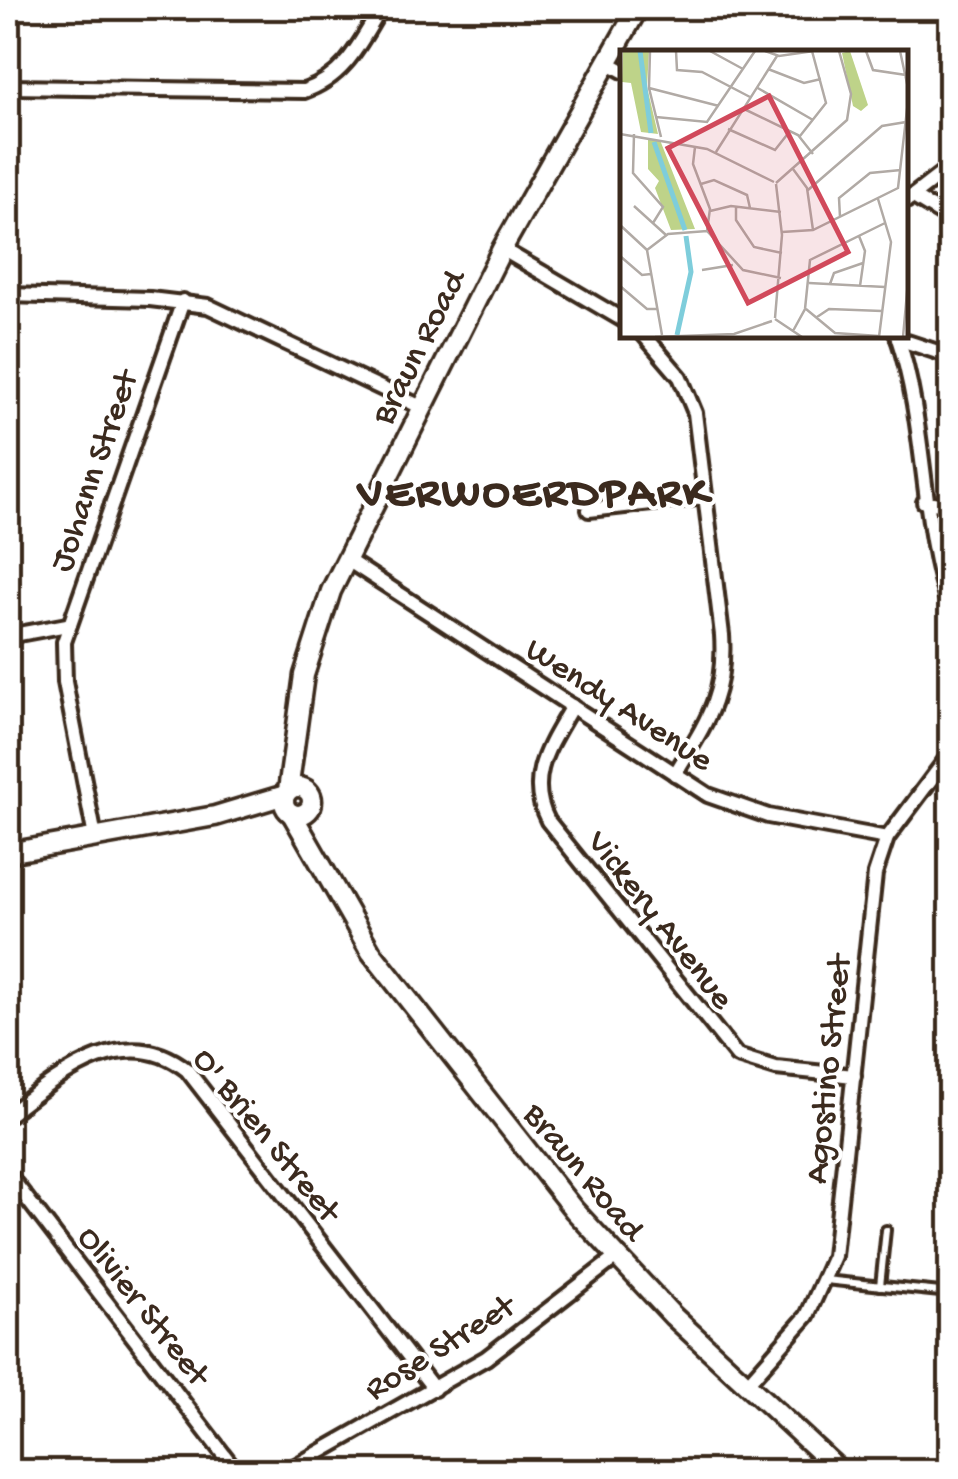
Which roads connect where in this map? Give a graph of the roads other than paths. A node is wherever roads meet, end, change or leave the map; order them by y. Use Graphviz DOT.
graph roads {
  1 [pos="381,8"];
  2 [pos="638,8"];
  3 [pos="622,50"];
  4 [pos="615,67"];
  5 [pos="8,87"];
  6 [pos="950,166"];
  7 [pos="909,198"];
  8 [pos="950,219"];
  9 [pos="502,250"];
  10 [pos="8,296"];
  11 [pos="182,301"];
  12 [pos="620,318"];
  13 [pos="647,338"];
  14 [pos="898,338"];
  15 [pos="901,338"];
  16 [pos="950,356"];
  17 [pos="421,406"];
  18 [pos="705,497"];
  19 [pos="924,502"];
  20 [pos="950,506"];
  21 [pos="590,510"];
  22 [pos="346,559"];
  23 [pos="950,610"];
  24 [pos="67,625"];
  25 [pos="8,636"];
  26 [pos="572,706"];
  27 [pos="298,733"];
  28 [pos="950,754"];
  29 [pos="675,774"];
  30 [pos="292,805"];
  31 [pos="95,837"];
  32 [pos="888,838"];
  33 [pos="8,853"];
  34 [pos="854,1076"];
  35 [pos="8,1115"];
  36 [pos="8,1174"];
  37 [pos="886,1230"];
  38 [pos="614,1258"];
  39 [pos="825,1280"];
  40 [pos="880,1286"];
  41 [pos="950,1294"];
  42 [pos="747,1384"];
  43 [pos="434,1389"];
  44 [pos="237,1472"];
  45 [pos="285,1472"];
  46 [pos="841,1472"];
  1 -- 5 [label="street"];
  2 -- 3 [label="street, Braun Road"];
  4 -- 9 [label="street, Braun Road"];
  6 -- 7 [label="street"];
  7 -- 8 [label="street"];
  9 -- 12 [label="street"];
  9 -- 17 [label="street, Braun Road"];
  10 -- 11 [label="street"];
  11 -- 17 [label="street"];
  11 -- 24 [label="street, Johann Street"];
  13 -- 18 [label="street"];
  14 -- 19 [label="street"];
  15 -- 16 [label="street"];
  17 -- 22 [label="street, Braun Road"];
  18 -- 21 [label="street"];
  18 -- 29 [label="street"];
  19 -- 20 [label="street"];
  19 -- 23 [label="street"];
  22 -- 26 [label="street, Wendy Avenue"];
  22 -- 27 [label="street, Braun Road"];
  24 -- 25 [label="street"];
  24 -- 31 [label="street, Johann Street"];
  26 -- 29 [label="street, Wendy Avenue"];
  26 -- 34 [label="street, Vickery Avenue"];
  27 -- 30 [label="street, Braun Road"];
  27 -- 30 [label="street, Braun Road"];
  28 -- 32 [label="street, Agostino Street"];
  29 -- 32 [label="street, Wendy Avenue"];
  30 -- 31 [label="street"];
  30 -- 38 [label="street, Braun Road"];
  31 -- 33 [label="street"];
  32 -- 34 [label="street, Agostino Street"];
  34 -- 39 [label="street, Agostino Street"];
  35 -- 43 [label="street, O' Brien Street"];
  36 -- 44 [label="street, Olivier Street"];
  37 -- 40 [label="lane"];
  38 -- 42 [label="street, Braun Road"];
  38 -- 43 [label="street, Rose Street"];
  39 -- 40 [label="lane"];
  39 -- 42 [label="street, Agostino Street"];
  40 -- 41 [label="lane"];
  42 -- 46 [label="street, Braun Road"];
  43 -- 45 [label="street, Rose Street"];
}
